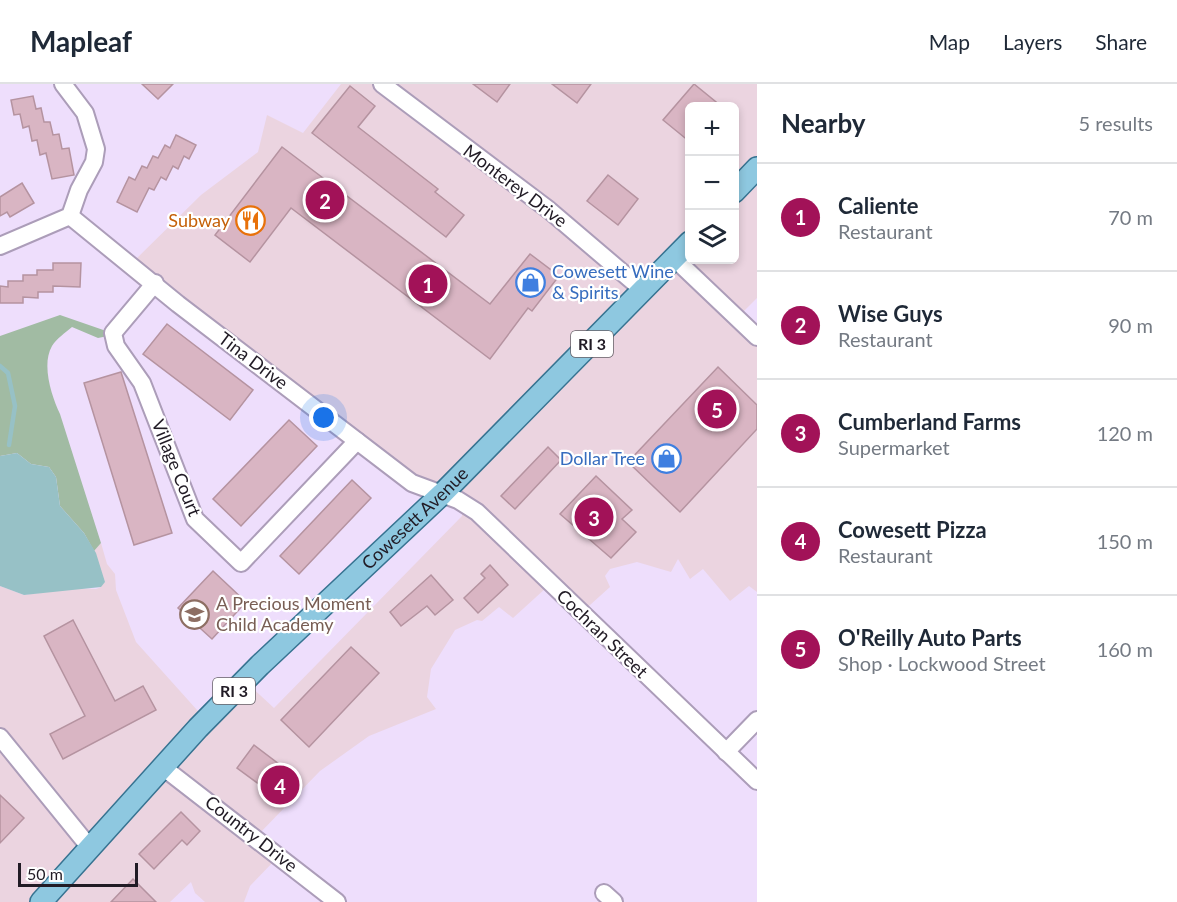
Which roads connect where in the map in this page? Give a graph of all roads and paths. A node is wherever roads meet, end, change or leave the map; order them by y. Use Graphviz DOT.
graph roads {
  1 [pos="63,84"];
  2 [pos="382,84"];
  3 [pos="757,168"];
  4 [pos="739,188"];
  5 [pos="70,216"];
  6 [pos="0,246"];
  7 [pos="685,248"];
  8 [pos="675,259"];
  9 [pos="155,283"];
  10 [pos="644,291"];
  11 [pos="757,337"];
  12 [pos="357,441"];
  13 [pos="442,494"];
  14 [pos="757,720"];
  15 [pos="0,737"];
  16 [pos="726,752"];
  17 [pos="164,768"];
  18 [pos="757,781"];
  19 [pos="91,849"];
  20 [pos="41,902"];
  21 [pos="337,902"];
  1 -- 5 [label="street"];
  2 -- 10 [label="street, Monterey Drive"];
  3 -- 4 [label="main road"];
  5 -- 6 [label="street"];
  5 -- 9 [label="street, Tina Drive"];
  7 -- 8 [label="main road, Cowesett Avenue / RI 3"];
  8 -- 10 [label="main road, Cowesett Avenue / RI 3"];
  8 -- 11 [label="street"];
  9 -- 12 [label="street, Tina Drive"];
  9 -- 12 [label="street, Village Court"];
  10 -- 13 [label="main road, Cowesett Avenue / RI 3"];
  12 -- 13 [label="street, Tina Drive"];
  13 -- 16 [label="street, Cochran Street"];
  13 -- 17 [label="main road, Cowesett Avenue / RI 3"];
  14 -- 16 [label="street"];
  15 -- 19 [label="street"];
  16 -- 18 [label="street, Cochran Street"];
  17 -- 19 [label="main road, Cowesett Avenue / RI 3"];
  17 -- 21 [label="street, Country Drive"];
  19 -- 20 [label="main road, Cowesett Avenue / RI 3"];
}
